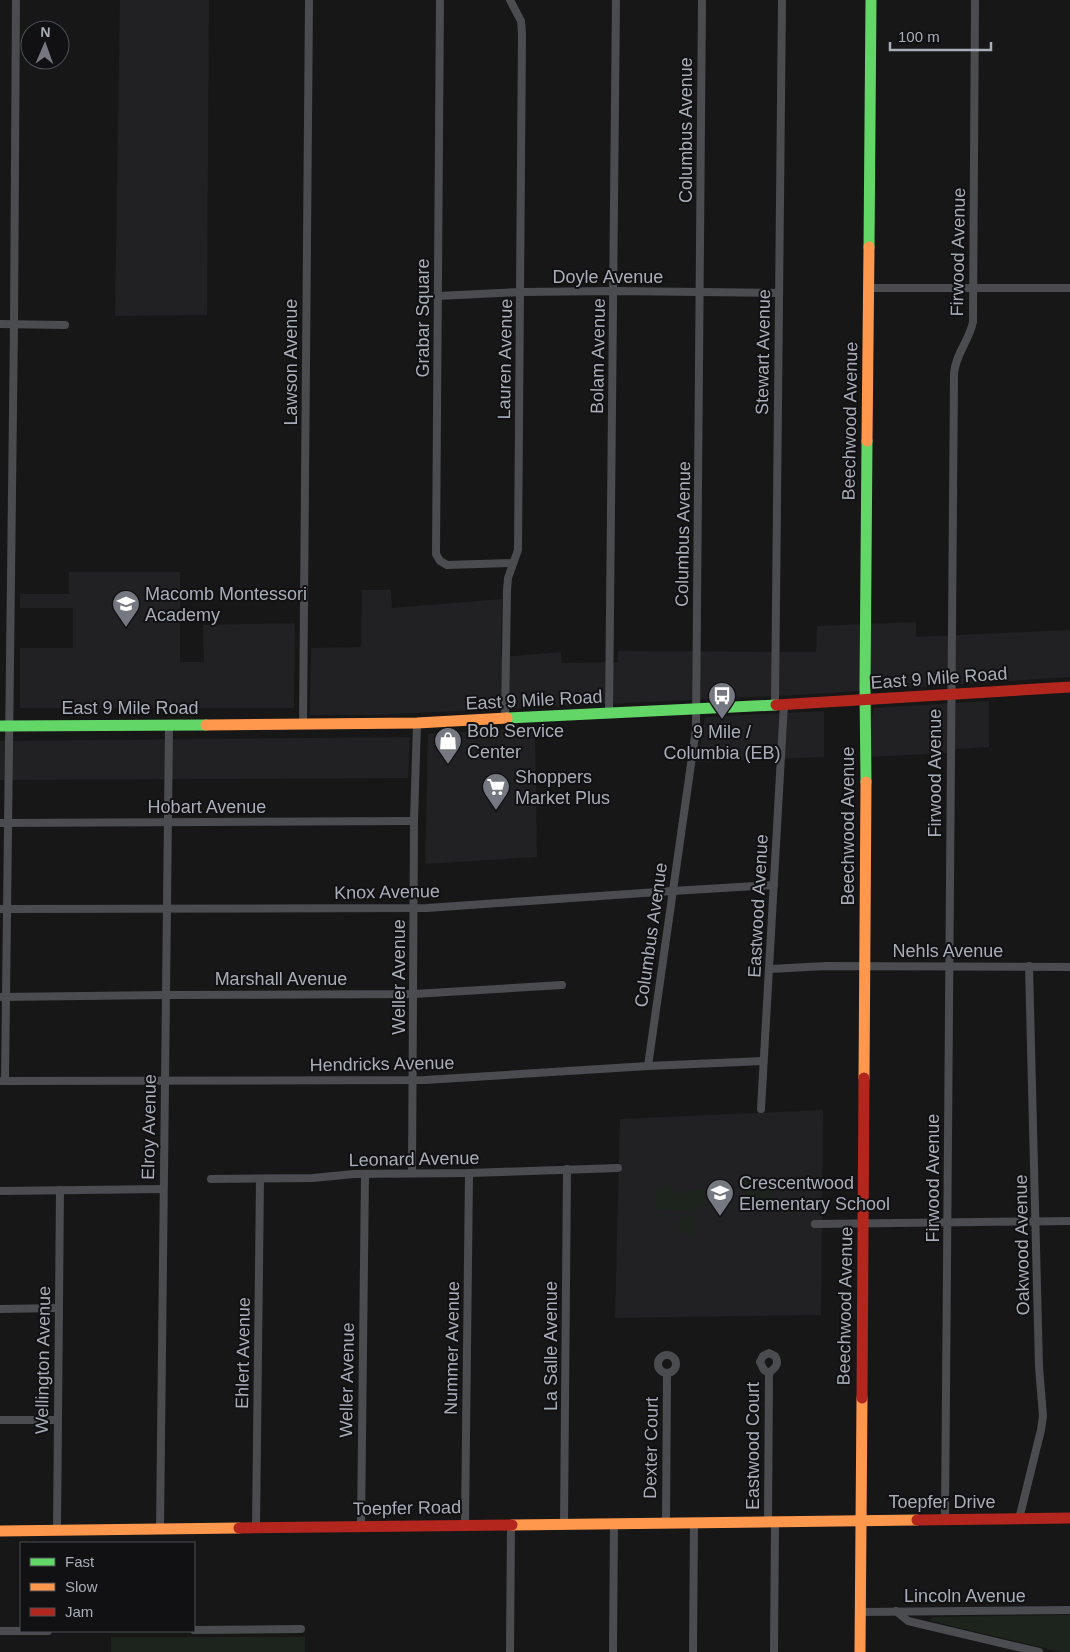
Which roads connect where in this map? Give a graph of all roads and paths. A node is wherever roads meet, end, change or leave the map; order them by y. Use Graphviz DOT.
graph roads {
  1 [pos="16,0"];
  2 [pos="309,0"];
  3 [pos="440,0"];
  4 [pos="510,0"];
  5 [pos="616,0"];
  6 [pos="702,0"];
  7 [pos="782,0"];
  8 [pos="871,0"];
  9 [pos="976,0"];
  10 [pos="868,288"];
  11 [pos="973,288"];
  12 [pos="1070,288"];
  13 [pos="613,291"];
  14 [pos="521,292"];
  15 [pos="700,292"];
  16 [pos="779,293"];
  17 [pos="438,296"];
  18 [pos="0,324"];
  19 [pos="14,324"];
  20 [pos="65,325"];
  21 [pos="513,563"];
  22 [pos="1070,687"];
  23 [pos="951,695"];
  24 [pos="866,700"];
  25 [pos="779,704"];
  26 [pos="696,709"];
  27 [pos="609,713"];
  28 [pos="505,719"];
  29 [pos="417,723"];
  30 [pos="303,725"];
  31 [pos="4,726"];
  32 [pos="169,726"];
  33 [pos="414,821"];
  34 [pos="168,822"];
  35 [pos="4,823"];
  36 [pos="774,885"];
  37 [pos="672,891"];
  38 [pos="166,907"];
  39 [pos="414,908"];
  40 [pos="3,909"];
  41 [pos="865,966"];
  42 [pos="950,966"];
  43 [pos="1029,966"];
  44 [pos="1070,967"];
  45 [pos="770,969"];
  46 [pos="562,985"];
  47 [pos="414,994"];
  48 [pos="165,995"];
  49 [pos="3,997"];
  50 [pos="764,1061"];
  51 [pos="648,1066"];
  52 [pos="413,1080"];
  53 [pos="2,1081"];
  54 [pos="165,1081"];
  55 [pos="762,1109"];
  56 [pos="618,1168"];
  57 [pos="567,1169"];
  58 [pos="412,1172"];
  59 [pos="469,1173"];
  60 [pos="365,1174"];
  61 [pos="260,1179"];
  62 [pos="211,1180"];
  63 [pos="163,1189"];
  64 [pos="60,1190"];
  65 [pos="0,1191"];
  66 [pos="1036,1221"];
  67 [pos="1070,1221"];
  68 [pos="948,1222"];
  69 [pos="864,1223"];
  70 [pos="814,1224"];
  71 [pos="59,1308"];
  72 [pos="0,1309"];
  73 [pos="667,1373"];
  74 [pos="769,1373"];
  75 [pos="0,1420"];
  76 [pos="57,1420"];
  77 [pos="1070,1518"];
  78 [pos="945,1519"];
  79 [pos="1018,1519"];
  80 [pos="861,1520"];
  81 [pos="771,1521"];
  82 [pos="814,1521"];
  83 [pos="614,1522"];
  84 [pos="666,1522"];
  85 [pos="694,1522"];
  86 [pos="465,1524"];
  87 [pos="510,1524"];
  88 [pos="564,1524"];
  89 [pos="360,1526"];
  90 [pos="256,1527"];
  91 [pos="160,1529"];
  92 [pos="57,1530"];
  93 [pos="0,1531"];
  94 [pos="1070,1610"];
  95 [pos="896,1611"];
  96 [pos="861,1612"];
  97 [pos="301,1629"];
  98 [pos="195,1630"];
  99 [pos="0,1631"];
  100 [pos="20,1631"];
  101 [pos="510,1652"];
  102 [pos="613,1652"];
  103 [pos="693,1652"];
  104 [pos="774,1652"];
  105 [pos="860,1652"];
  106 [pos="1039,1652"];
  1 -- 19 [label="street"];
  2 -- 30 [label="street, Lawson Avenue"];
  3 -- 17 [label="street, Grabar Square"];
  4 -- 14 [label="street, Lauren Avenue"];
  5 -- 13 [label="street, Bolam Avenue"];
  6 -- 15 [label="street, Columbus Avenue"];
  7 -- 16 [label="street, Stewart Avenue"];
  8 -- 10 [label="street, Beechwood Avenue"];
  9 -- 11 [label="street, Firwood Avenue"];
  10 -- 11 [label="street"];
  10 -- 24 [label="street, Beechwood Avenue"];
  11 -- 12 [label="street"];
  11 -- 23 [label="street, Firwood Avenue"];
  13 -- 14 [label="street, Doyle Avenue"];
  13 -- 15 [label="street, Doyle Avenue"];
  13 -- 27 [label="street, Bolam Avenue"];
  14 -- 17 [label="street, Doyle Avenue"];
  14 -- 21 [label="street, Lauren Avenue"];
  15 -- 16 [label="street, Doyle Avenue"];
  15 -- 26 [label="street, Columbus Avenue"];
  16 -- 25 [label="street, Stewart Avenue"];
  17 -- 21 [label="street, Grabar Square"];
  18 -- 19 [label="street"];
  19 -- 20 [label="street"];
  19 -- 31 [label="street"];
  21 -- 28 [label="street, Lauren Avenue"];
  22 -- 23 [label="street, East 9 Mile Road"];
  23 -- 24 [label="street, East 9 Mile Road"];
  23 -- 42 [label="street, Firwood Avenue"];
  24 -- 25 [label="street, East 9 Mile Road"];
  24 -- 41 [label="street, Beechwood Avenue"];
  25 -- 26 [label="street, East 9 Mile Road"];
  25 -- 36 [label="street, Eastwood Avenue"];
  26 -- 27 [label="street, East 9 Mile Road"];
  26 -- 37 [label="street, Columbus Avenue"];
  27 -- 28 [label="street, East 9 Mile Road"];
  28 -- 29 [label="street, East 9 Mile Road"];
  29 -- 30 [label="street, East 9 Mile Road"];
  29 -- 33 [label="street, Weller Avenue"];
  30 -- 32 [label="street, East 9 Mile Road"];
  31 -- 32 [label="street, East 9 Mile Road"];
  31 -- 35 [label="street"];
  32 -- 34 [label="street, Elroy Avenue"];
  33 -- 34 [label="street, Hobart Avenue"];
  33 -- 39 [label="street, Weller Avenue"];
  34 -- 35 [label="street, Hobart Avenue"];
  34 -- 38 [label="street, Elroy Avenue"];
  35 -- 40 [label="street"];
  36 -- 37 [label="street, Knox Avenue"];
  36 -- 45 [label="street, Eastwood Avenue"];
  37 -- 39 [label="street, Knox Avenue"];
  37 -- 51 [label="street, Columbus Avenue"];
  38 -- 39 [label="street, Knox Avenue"];
  38 -- 40 [label="street, Knox Avenue"];
  38 -- 48 [label="street, Elroy Avenue"];
  39 -- 47 [label="street, Weller Avenue"];
  40 -- 49 [label="street"];
  41 -- 42 [label="street, Nehls Avenue"];
  41 -- 45 [label="street, Nehls Avenue"];
  41 -- 69 [label="street, Beechwood Avenue"];
  42 -- 43 [label="street, Nehls Avenue"];
  42 -- 68 [label="street, Firwood Avenue"];
  43 -- 44 [label="street, Nehls Avenue"];
  43 -- 66 [label="street, Oakwood Avenue"];
  45 -- 50 [label="street, Eastwood Avenue"];
  46 -- 47 [label="street, Marshall Avenue"];
  47 -- 48 [label="street, Marshall Avenue"];
  47 -- 52 [label="street, Weller Avenue"];
  48 -- 49 [label="street, Marshall Avenue"];
  48 -- 54 [label="street, Elroy Avenue"];
  49 -- 53 [label="street"];
  50 -- 51 [label="street, Hendricks Avenue"];
  50 -- 55 [label="street, Eastwood Avenue"];
  51 -- 52 [label="street, Hendricks Avenue"];
  52 -- 54 [label="street, Hendricks Avenue"];
  52 -- 58 [label="street, Weller Avenue"];
  53 -- 54 [label="street, Hendricks Avenue"];
  54 -- 63 [label="street, Elroy Avenue"];
  56 -- 57 [label="street, Leonard Avenue"];
  57 -- 59 [label="street, Leonard Avenue"];
  57 -- 88 [label="street, La Salle Avenue"];
  58 -- 59 [label="street, Leonard Avenue"];
  58 -- 60 [label="street, Leonard Avenue"];
  59 -- 86 [label="street, Nummer Avenue"];
  60 -- 61 [label="street, Leonard Avenue"];
  60 -- 89 [label="street, Weller Avenue"];
  61 -- 62 [label="street, Leonard Avenue"];
  61 -- 90 [label="street, Ehlert Avenue"];
  63 -- 64 [label="street"];
  63 -- 91 [label="street, Elroy Avenue"];
  64 -- 65 [label="street"];
  64 -- 71 [label="street, Wellington Avenue"];
  66 -- 67 [label="street"];
  66 -- 68 [label="street"];
  66 -- 79 [label="street, Oakwood Avenue"];
  68 -- 69 [label="street"];
  68 -- 78 [label="street, Firwood Avenue"];
  69 -- 70 [label="street"];
  69 -- 80 [label="street, Beechwood Avenue"];
  71 -- 72 [label="street"];
  71 -- 76 [label="street, Wellington Avenue"];
  73 -- 84 [label="street, Dexter Court"];
  74 -- 81 [label="street, Eastwood Court"];
  75 -- 76 [label="street"];
  76 -- 92 [label="street, Wellington Avenue"];
  77 -- 79 [label="street, Toepfer Drive"];
  78 -- 79 [label="street, Toepfer Drive"];
  78 -- 80 [label="street, Toepfer Drive"];
  80 -- 82 [label="street, Toepfer Drive"];
  80 -- 96 [label="street, Beechwood Avenue"];
  81 -- 82 [label="street, Toepfer Road"];
  81 -- 85 [label="street, Toepfer Road"];
  81 -- 104 [label="street, Eastwood Court"];
  83 -- 84 [label="street, Toepfer Road"];
  83 -- 88 [label="street, Toepfer Road"];
  83 -- 102 [label="street"];
  84 -- 85 [label="street, Toepfer Road"];
  85 -- 103 [label="street"];
  86 -- 87 [label="street, Toepfer Road"];
  86 -- 89 [label="street, Toepfer Road"];
  87 -- 88 [label="street, Toepfer Road"];
  87 -- 101 [label="street"];
  89 -- 90 [label="street, Toepfer Road"];
  90 -- 91 [label="street, Toepfer Road"];
  91 -- 92 [label="street, Toepfer Road"];
  92 -- 93 [label="street, Toepfer Road"];
  94 -- 95 [label="street, Lincoln Avenue"];
  95 -- 96 [label="street, Lincoln Avenue"];
  95 -- 106 [label="street"];
  96 -- 105 [label="street, Beechwood Avenue"];
  97 -- 98 [label="street"];
  99 -- 100 [label="street"];
}
